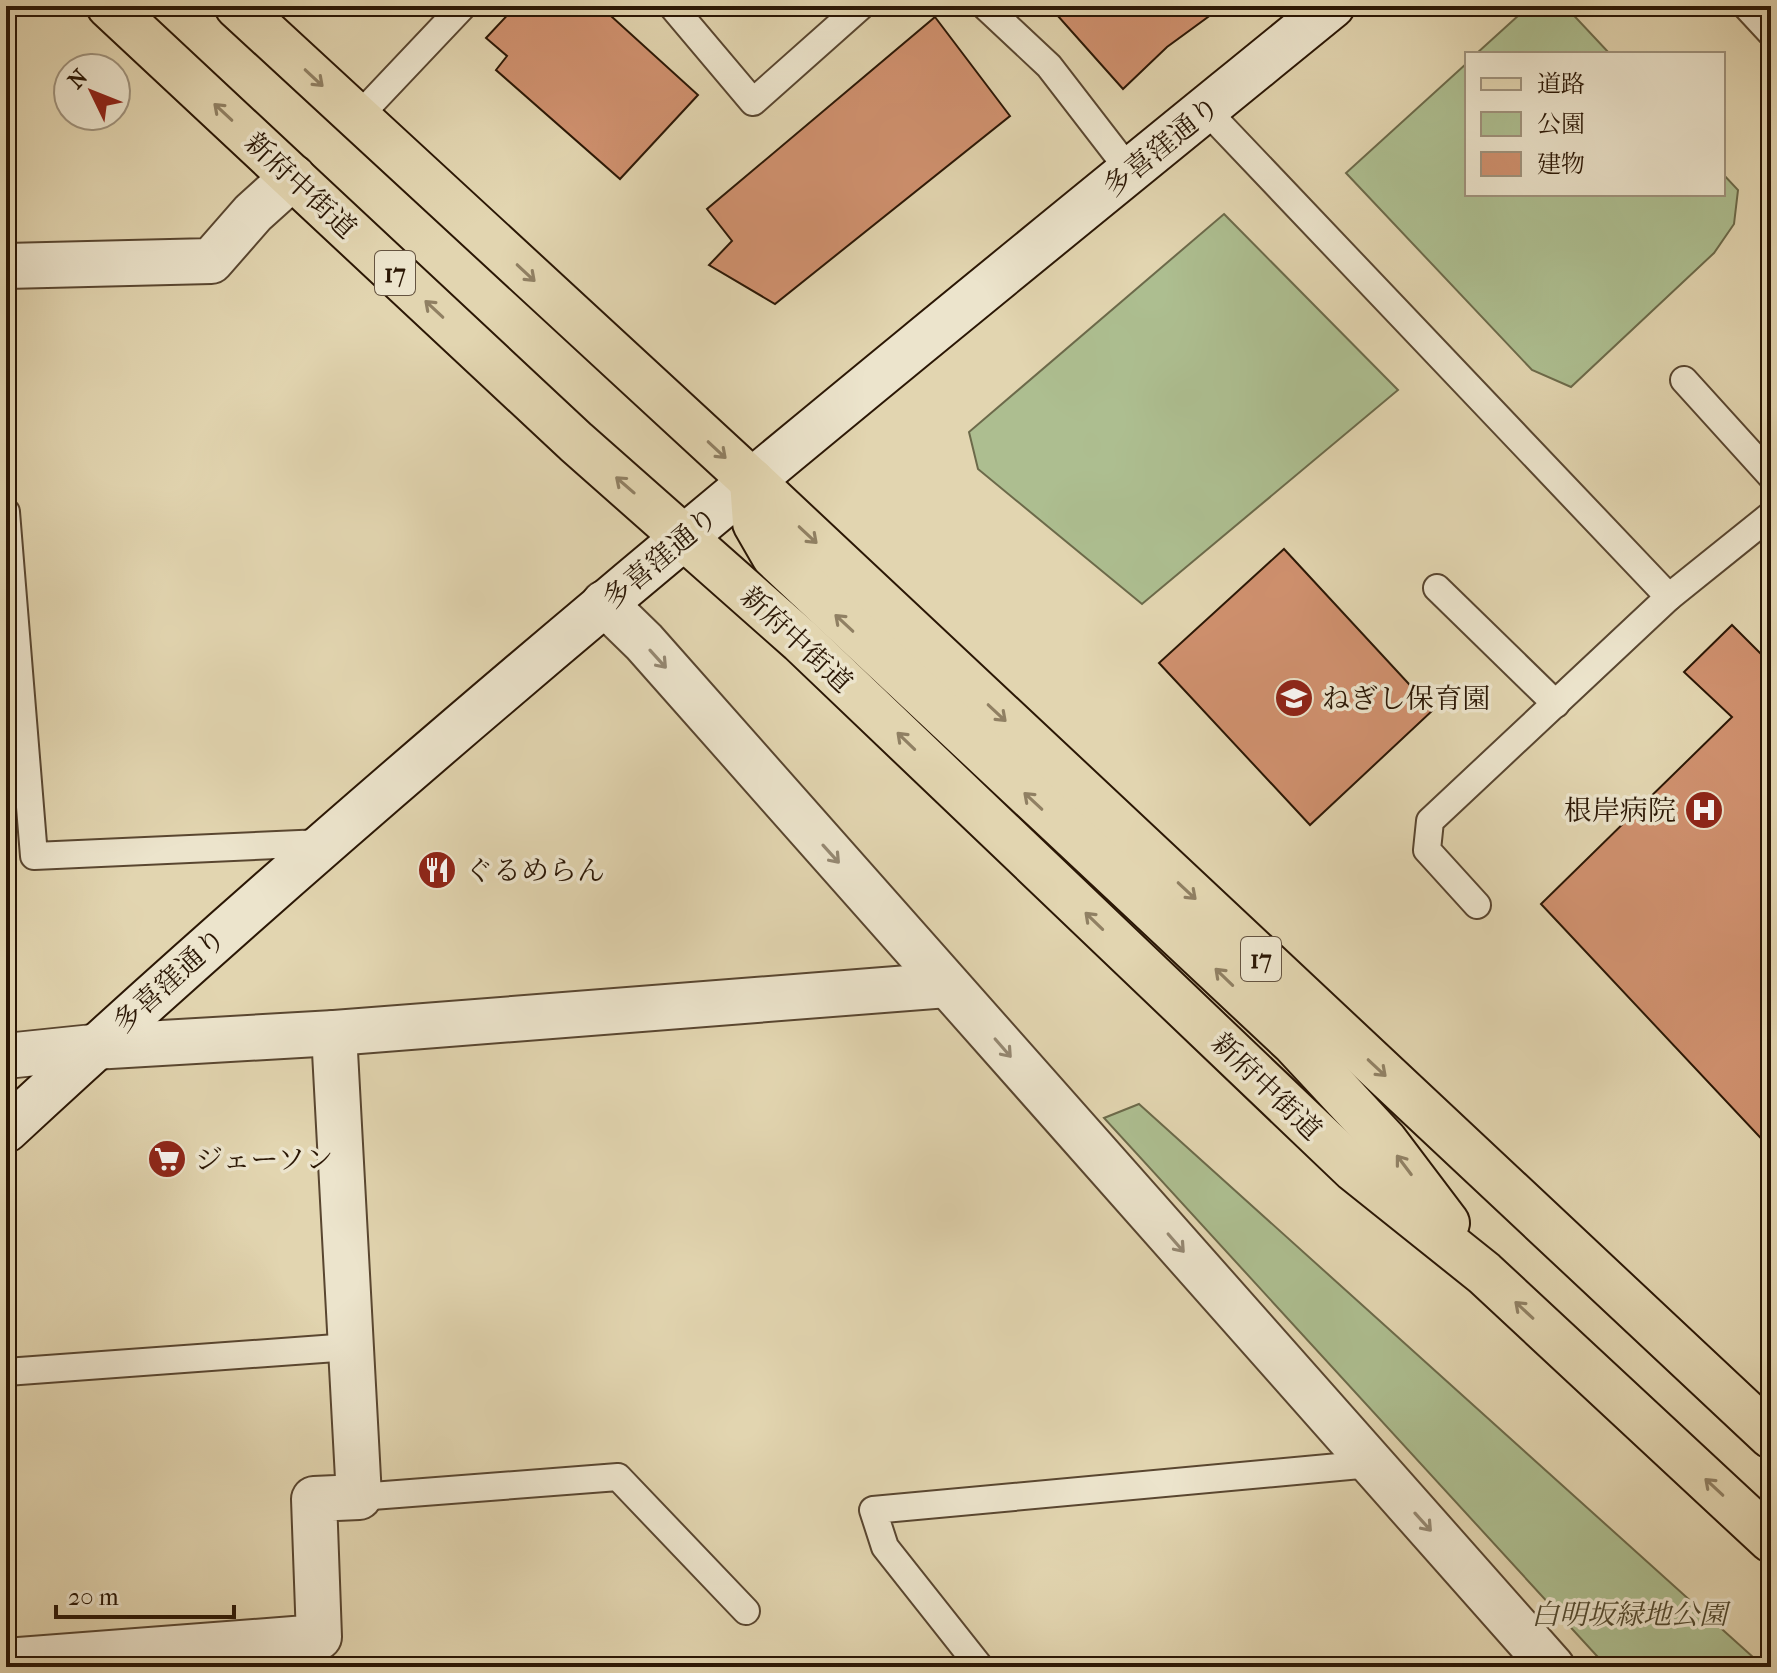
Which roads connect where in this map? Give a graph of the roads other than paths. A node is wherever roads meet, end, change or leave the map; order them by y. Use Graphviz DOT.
graph roads {
  1 [pos="109,6"];
  2 [pos="237,6"];
  3 [pos="463,6"];
  4 [pos="672,6"];
  5 [pos="861,6"];
  6 [pos="985,6"];
  7 [pos="1332,6"];
  8 [pos="1746,6"];
  9 [pos="1771,33"];
  10 [pos="1205,109"];
  11 [pos="357,118"];
  12 [pos="1130,171"];
  13 [pos="293,177"];
  14 [pos="6,266"];
  15 [pos="1684,380"];
  16 [pos="1771,476"];
  17 [pos="752,481"];
  18 [pos="6,512"];
  19 [pos="1771,515"];
  20 [pos="684,536"];
  21 [pos="1437,588"];
  22 [pos="1669,597"];
  23 [pos="604,603"];
  24 [pos="11,646"];
  25 [pos="1556,704"];
  26 [pos="322,843"];
  27 [pos="1477,905"];
  28 [pos="947,985"];
  29 [pos="334,1033"];
  30 [pos="93,1047"];
  31 [pos="6,1056"];
  32 [pos="6,1130"];
  33 [pos="1484,1273"];
  34 [pos="350,1347"];
  35 [pos="6,1372"];
  36 [pos="1771,1436"];
  37 [pos="1371,1464"];
  38 [pos="359,1497"];
  39 [pos="1771,1540"];
  40 [pos="746,1611"];
  41 [pos="6,1661"];
  42 [pos="980,1667"];
  43 [pos="1552,1667"];
  13 -- 1 [label="main road, 新府中街道 / 17, one-way"];
  2 -- 11 [label="main road, 17, one-way"];
  3 -- 11 [label="lane"];
  4 -- 5 [label="lane"];
  6 -- 12 [label="lane"];
  7 -- 10 [label="street, 多喜窪通り"];
  8 -- 9 [label="lane"];
  10 -- 12 [label="street, 多喜窪通り"];
  10 -- 22 [label="lane"];
  11 -- 17 [label="main road, 17, one-way"];
  12 -- 17 [label="street, 多喜窪通り"];
  13 -- 14 [label="street"];
  20 -- 13 [label="main road, 新府中街道 / 17, one-way"];
  15 -- 16 [label="lane"];
  17 -- 20 [label="street, 多喜窪通り"];
  33 -- 17 [label="main road, 新府中街道 / 17, one-way"];
  17 -- 36 [label="main road, 17, one-way"];
  18 -- 24 [label="lane"];
  19 -- 22 [label="lane"];
  20 -- 23 [label="street, 多喜窪通り"];
  33 -- 20 [label="main road, 新府中街道 / 17, one-way"];
  21 -- 25 [label="lane"];
  22 -- 25 [label="lane"];
  23 -- 26 [label="street, 多喜窪通り"];
  23 -- 28 [label="street, one-way"];
  24 -- 26 [label="lane"];
  25 -- 27 [label="lane"];
  26 -- 30 [label="street, 多喜窪通り"];
  28 -- 29 [label="street"];
  28 -- 37 [label="street, one-way"];
  29 -- 30 [label="street"];
  29 -- 34 [label="street"];
  30 -- 31 [label="street"];
  30 -- 32 [label="street, 多喜窪通り"];
  39 -- 33 [label="main road, 新府中街道 / 17, one-way"];
  34 -- 35 [label="lane"];
  34 -- 38 [label="street"];
  37 -- 42 [label="lane"];
  37 -- 43 [label="street, one-way"];
  38 -- 40 [label="lane"];
  38 -- 41 [label="street"];
}
